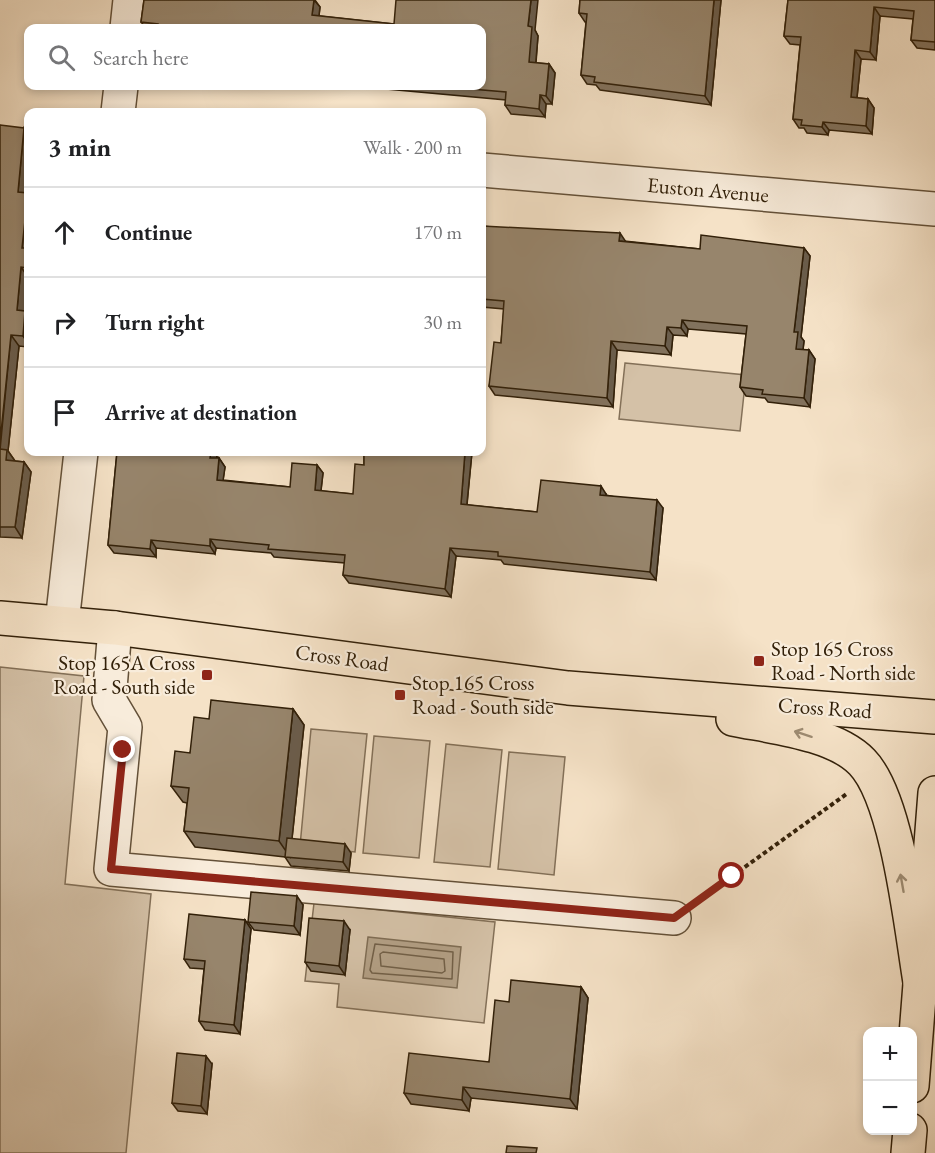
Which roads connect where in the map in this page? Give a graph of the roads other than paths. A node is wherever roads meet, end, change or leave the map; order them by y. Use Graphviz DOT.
graph roads {
  1 [pos="130,0"];
  2 [pos="127,24"];
  3 [pos="121,90"];
  4 [pos="118,108"];
  5 [pos="486,170"];
  6 [pos="935,209"];
  7 [pos="81,456"];
  8 [pos="0,618"];
  9 [pos="62,623"];
  10 [pos="115,628"];
  11 [pos="568,688"];
  12 [pos="935,717"];
  13 [pos="935,793"];
  14 [pos="674,918"];
  15 [pos="927,987"];
  16 [pos="913,1081"];
  17 [pos="910,1135"];
  18 [pos="908,1153"];
  1 -- 2 [label="street"];
  3 -- 4 [label="street"];
  5 -- 6 [label="street, Euston Avenue"];
  7 -- 9 [label="street"];
  8 -- 9 [label="main road, Cross Road"];
  9 -- 10 [label="main road, Cross Road"];
  10 -- 11 [label="main road, Cross Road"];
  10 -- 14 [label="street"];
  11 -- 12 [label="main road, Cross Road"];
  15 -- 11 [label="main road, one-way"];
  13 -- 15 [label="main road"];
  15 -- 16 [label="main road"];
  17 -- 18 [label="main road"];
}
